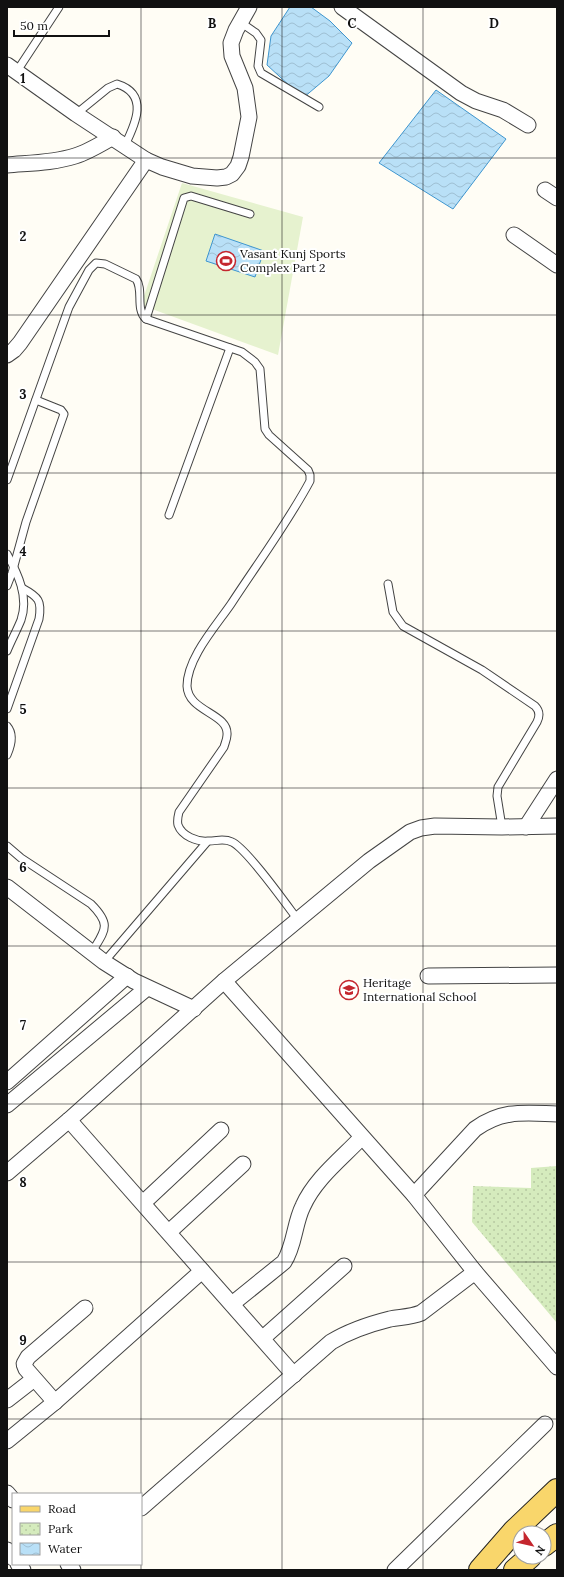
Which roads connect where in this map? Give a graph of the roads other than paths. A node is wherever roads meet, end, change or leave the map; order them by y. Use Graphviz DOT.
graph roads {
  1 [pos="59,7"];
  2 [pos="249,7"];
  3 [pos="342,7"];
  4 [pos="240,22"];
  5 [pos="12,68"];
  6 [pos="319,107"];
  7 [pos="76,114"];
  8 [pos="528,125"];
  9 [pos="119,141"];
  10 [pos="146,160"];
  11 [pos="7,165"];
  12 [pos="250,214"];
  13 [pos="514,235"];
  14 [pos="555,259"];
  15 [pos="146,319"];
  16 [pos="230,348"];
  17 [pos="7,355"];
  18 [pos="36,400"];
  19 [pos="7,480"];
  20 [pos="169,515"];
  21 [pos="7,554"];
  22 [pos="14,566"];
  23 [pos="388,584"];
  24 [pos="7,586"];
  25 [pos="22,588"];
  26 [pos="7,651"];
  27 [pos="7,709"];
  28 [pos="7,726"];
  29 [pos="7,755"];
  30 [pos="557,779"];
  31 [pos="557,826"];
  32 [pos="502,827"];
  33 [pos="526,827"];
  34 [pos="207,842"];
  35 [pos="7,846"];
  36 [pos="7,887"];
  37 [pos="298,920"];
  38 [pos="92,952"];
  39 [pos="104,962"];
  40 [pos="557,975"];
  41 [pos="126,976"];
  42 [pos="428,976"];
  43 [pos="224,982"];
  44 [pos="147,988"];
  45 [pos="194,1009"];
  46 [pos="7,1082"];
  47 [pos="7,1105"];
  48 [pos="557,1114"];
  49 [pos="69,1120"];
  50 [pos="221,1130"];
  51 [pos="361,1138"];
  52 [pos="243,1164"];
  53 [pos="7,1173"];
  54 [pos="414,1195"];
  55 [pos="143,1203"];
  56 [pos="169,1232"];
  57 [pos="344,1266"];
  58 [pos="202,1271"];
  59 [pos="475,1272"];
  60 [pos="232,1304"];
  61 [pos="85,1308"];
  62 [pos="262,1338"];
  63 [pos="557,1367"];
  64 [pos="294,1375"];
  65 [pos="34,1379"];
  66 [pos="7,1400"];
  67 [pos="55,1402"];
  68 [pos="546,1424"];
  69 [pos="7,1442"];
  70 [pos="557,1490"];
  71 [pos="142,1507"];
  72 [pos="395,1570"];
  73 [pos="480,1570"];
  1 -- 5 [label="lane"];
  2 -- 4 [label="street"];
  3 -- 8 [label="street"];
  4 -- 6 [label="lane"];
  4 -- 10 [label="street"];
  5 -- 7 [label="street"];
  7 -- 9 [label="street"];
  7 -- 9 [label="lane"];
  9 -- 10 [label="street"];
  9 -- 11 [label="street"];
  10 -- 17 [label="street"];
  12 -- 15 [label="lane"];
  13 -- 14 [label="street"];
  15 -- 16 [label="lane"];
  15 -- 18 [label="lane"];
  16 -- 20 [label="lane"];
  16 -- 34 [label="lane"];
  18 -- 19 [label="lane"];
  18 -- 22 [label="lane"];
  21 -- 22 [label="lane"];
  22 -- 24 [label="lane"];
  22 -- 25 [label="lane"];
  23 -- 32 [label="lane"];
  25 -- 26 [label="lane"];
  25 -- 27 [label="lane"];
  28 -- 29 [label="lane"];
  30 -- 33 [label="street"];
  31 -- 33 [label="street"];
  32 -- 33 [label="street"];
  32 -- 37 [label="street"];
  34 -- 37 [label="lane"];
  34 -- 39 [label="lane"];
  35 -- 38 [label="lane"];
  36 -- 38 [label="street"];
  37 -- 43 [label="street"];
  38 -- 39 [label="street"];
  39 -- 41 [label="street"];
  40 -- 42 [label="street"];
  41 -- 44 [label="street"];
  41 -- 46 [label="street"];
  43 -- 45 [label="street"];
  43 -- 51 [label="street"];
  44 -- 45 [label="street"];
  44 -- 47 [label="street"];
  45 -- 49 [label="street"];
  48 -- 54 [label="street"];
  49 -- 53 [label="street"];
  49 -- 55 [label="street"];
  50 -- 55 [label="street"];
  51 -- 54 [label="street"];
  51 -- 60 [label="street"];
  52 -- 56 [label="street"];
  54 -- 59 [label="street"];
  55 -- 56 [label="street"];
  56 -- 58 [label="street"];
  57 -- 62 [label="street"];
  58 -- 60 [label="street"];
  58 -- 67 [label="street"];
  59 -- 63 [label="street"];
  59 -- 64 [label="street"];
  60 -- 62 [label="street"];
  61 -- 65 [label="street"];
  62 -- 64 [label="street"];
  64 -- 71 [label="street"];
  65 -- 66 [label="street"];
  65 -- 67 [label="street"];
  67 -- 69 [label="street"];
  68 -- 72 [label="street"];
  70 -- 73 [label="main road"];
}
